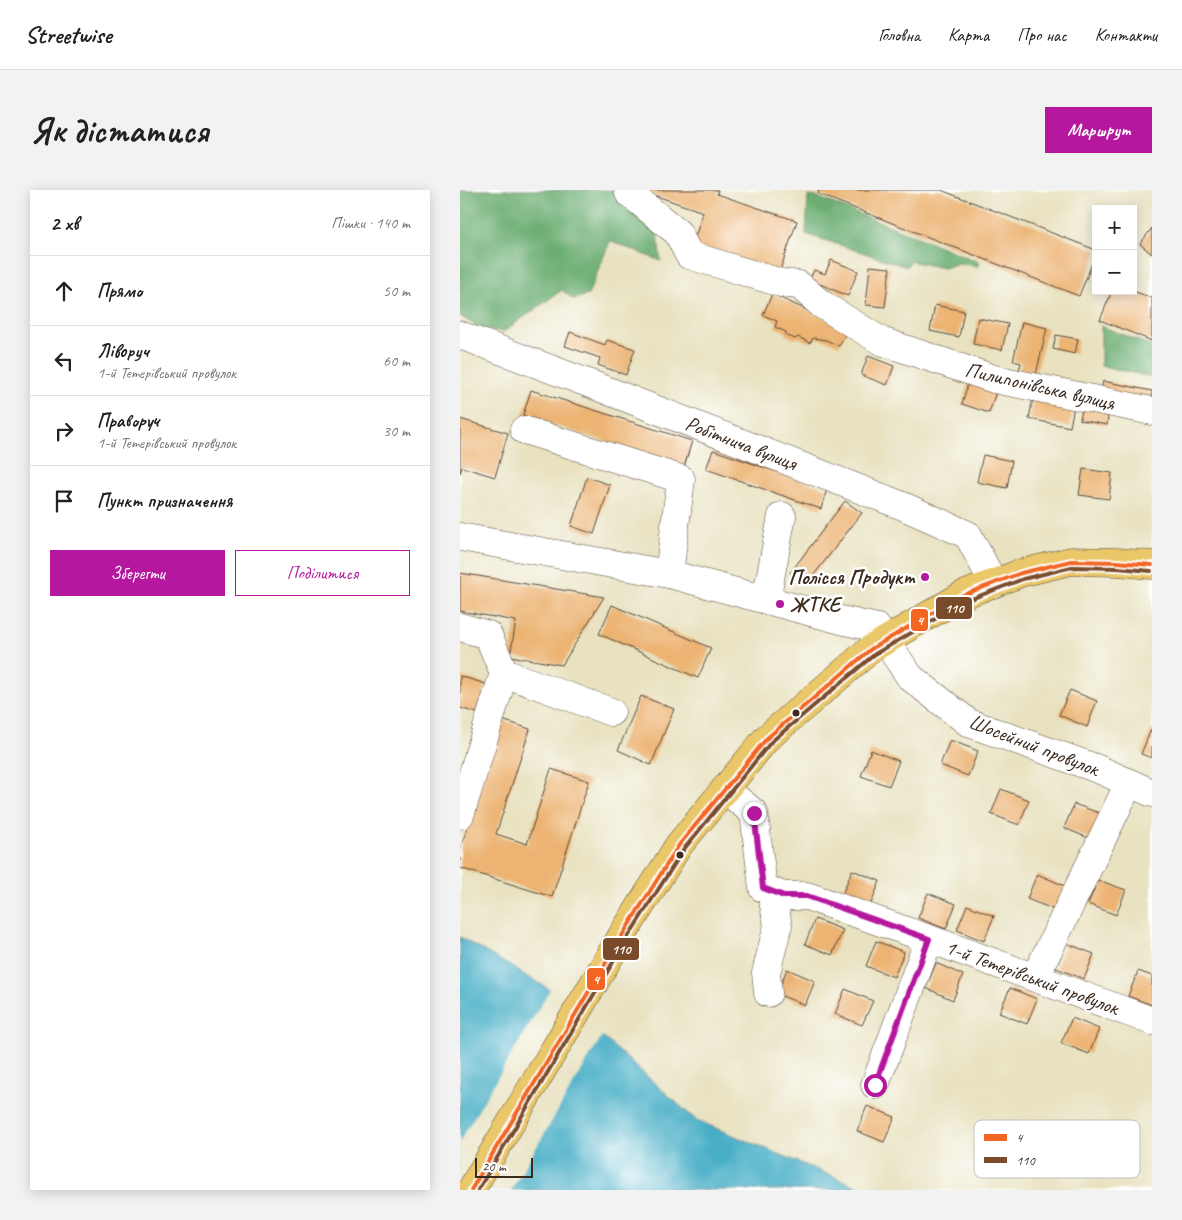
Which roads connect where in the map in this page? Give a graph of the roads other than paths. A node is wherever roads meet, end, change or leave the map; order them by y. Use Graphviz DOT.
graph roads {
  1 [pos="628,190"];
  2 [pos="460,335"];
  3 [pos="1152,411"];
  4 [pos="524,430"];
  5 [pos="782,516"];
  6 [pos="460,538"];
  7 [pos="1152,565"];
  8 [pos="669,574"];
  9 [pos="994,584"];
  10 [pos="766,600"];
  11 [pos="460,627"];
  12 [pos="885,641"];
  13 [pos="504,673"];
  14 [pos="611,712"];
  15 [pos="1140,788"];
  16 [pos="725,789"];
  17 [pos="460,815"];
  18 [pos="771,891"];
  19 [pos="929,939"];
  20 [pos="1035,978"];
  21 [pos="768,993"];
  22 [pos="1152,1021"];
  23 [pos="875,1085"];
  24 [pos="471,1190"];
  1 -- 3 [label="street, Пилипонівська вулиця"];
  2 -- 9 [label="street, Робітнича вулиця"];
  4 -- 8 [label="street"];
  5 -- 10 [label="street"];
  6 -- 8 [label="street, Шосейний провулок"];
  7 -- 9 [label="highway"];
  8 -- 10 [label="street, Шосейний провулок"];
  9 -- 12 [label="highway"];
  10 -- 12 [label="street, Шосейний провулок"];
  11 -- 13 [label="street"];
  12 -- 15 [label="street, Шосейний провулок"];
  12 -- 16 [label="highway"];
  13 -- 14 [label="street"];
  13 -- 17 [label="street"];
  15 -- 20 [label="street"];
  16 -- 18 [label="street"];
  16 -- 24 [label="highway"];
  18 -- 19 [label="street, 1-й Тетерівський провулок"];
  18 -- 21 [label="street"];
  19 -- 20 [label="street, 1-й Тетерівський провулок"];
  19 -- 23 [label="street"];
  20 -- 22 [label="street, 1-й Тетерівський провулок"];
}
